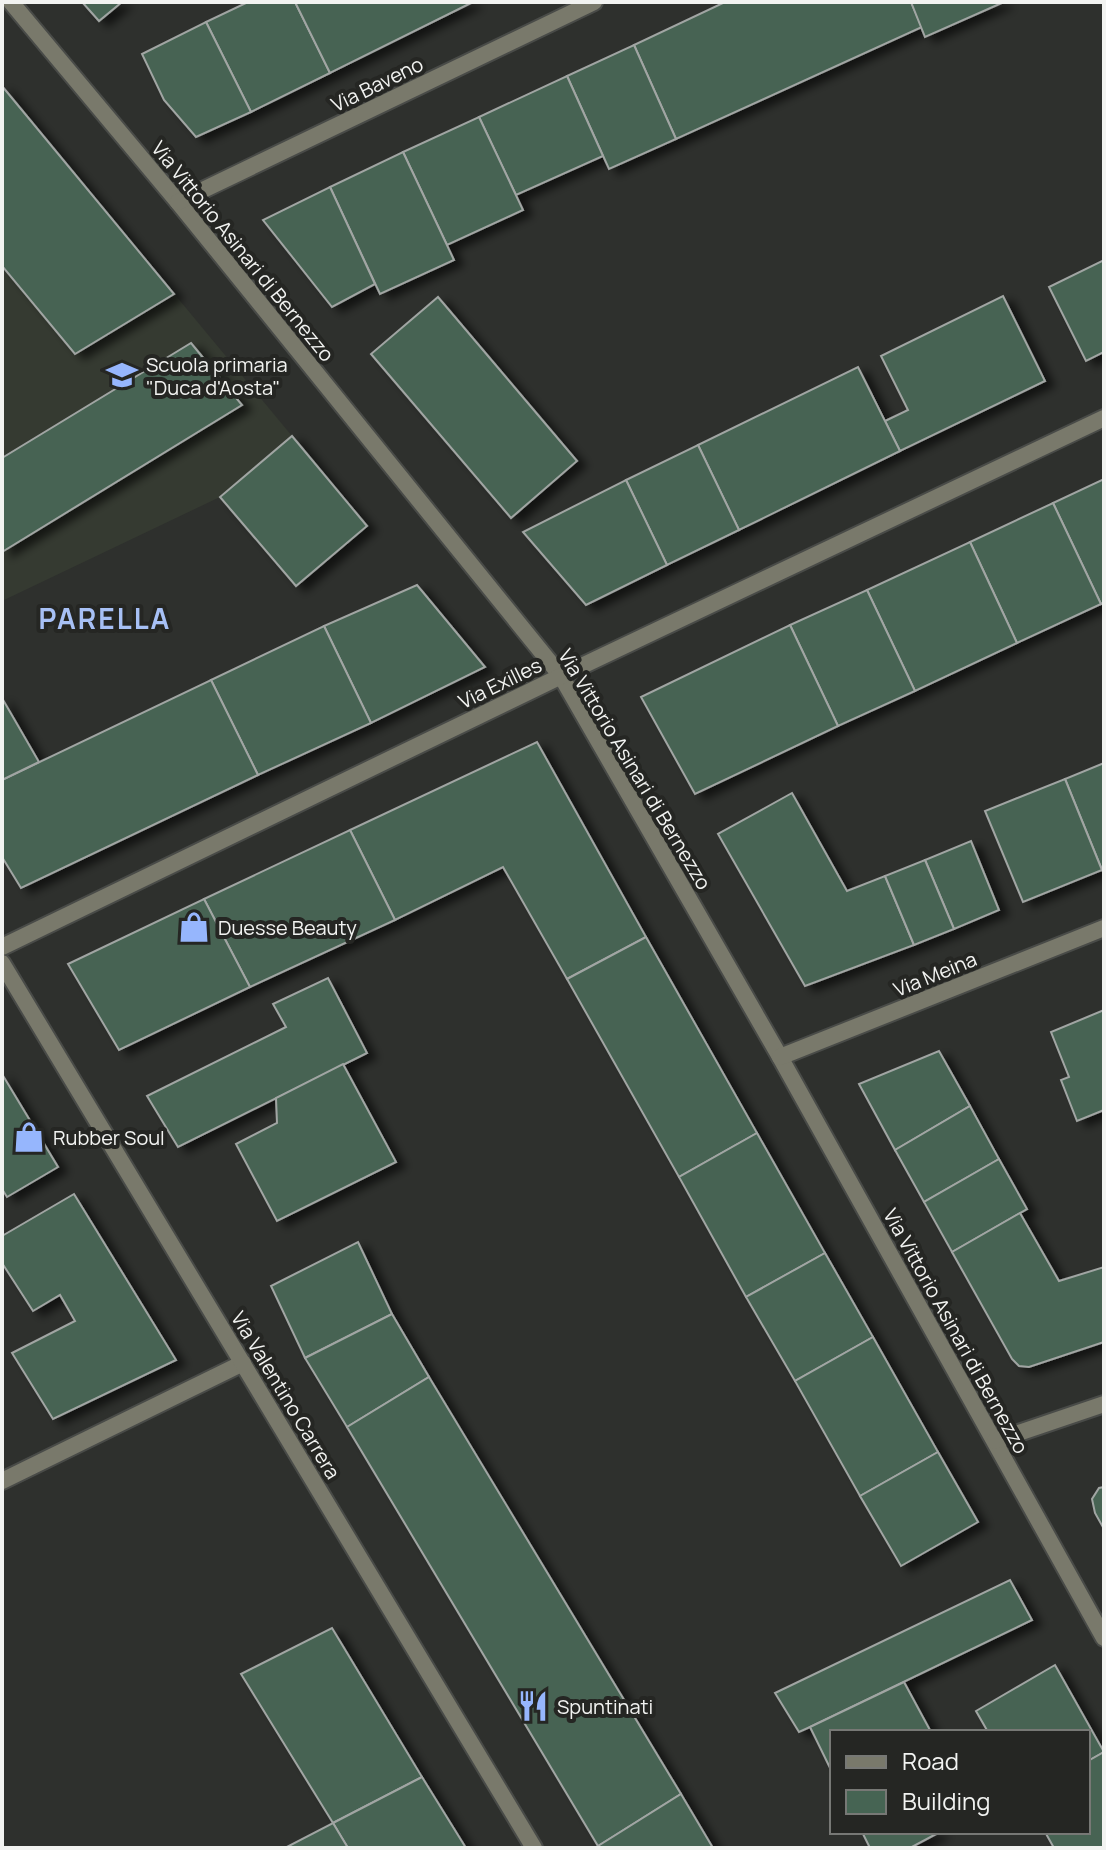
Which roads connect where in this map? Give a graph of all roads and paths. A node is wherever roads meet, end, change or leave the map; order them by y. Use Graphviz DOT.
graph roads {
  1 [pos="11,2"];
  2 [pos="594,2"];
  3 [pos="178,202"];
  4 [pos="1104,418"];
  5 [pos="561,676"];
  6 [pos="1104,928"];
  7 [pos="2,947"];
  8 [pos="2,963"];
  9 [pos="780,1057"];
  10 [pos="243,1363"];
  11 [pos="1104,1404"];
  12 [pos="995,1441"];
  13 [pos="2,1481"];
  14 [pos="1104,1638"];
  15 [pos="534,1848"];
  1 -- 3 [label="street, Via Vittorio Asinari di Bernezzo"];
  2 -- 3 [label="street, Via Baveno"];
  3 -- 5 [label="street, Via Vittorio Asinari di Bernezzo"];
  4 -- 5 [label="street, Via Exilles"];
  5 -- 7 [label="street, Via Exilles"];
  5 -- 9 [label="street, Via Vittorio Asinari di Bernezzo"];
  6 -- 9 [label="street, Via Meina"];
  8 -- 10 [label="street, Via Valentino Carrera"];
  9 -- 12 [label="street, Via Vittorio Asinari di Bernezzo"];
  10 -- 13 [label="street"];
  10 -- 15 [label="street, Via Valentino Carrera"];
  11 -- 12 [label="street"];
  12 -- 14 [label="street, Via Vittorio Asinari di Bernezzo"];
}
